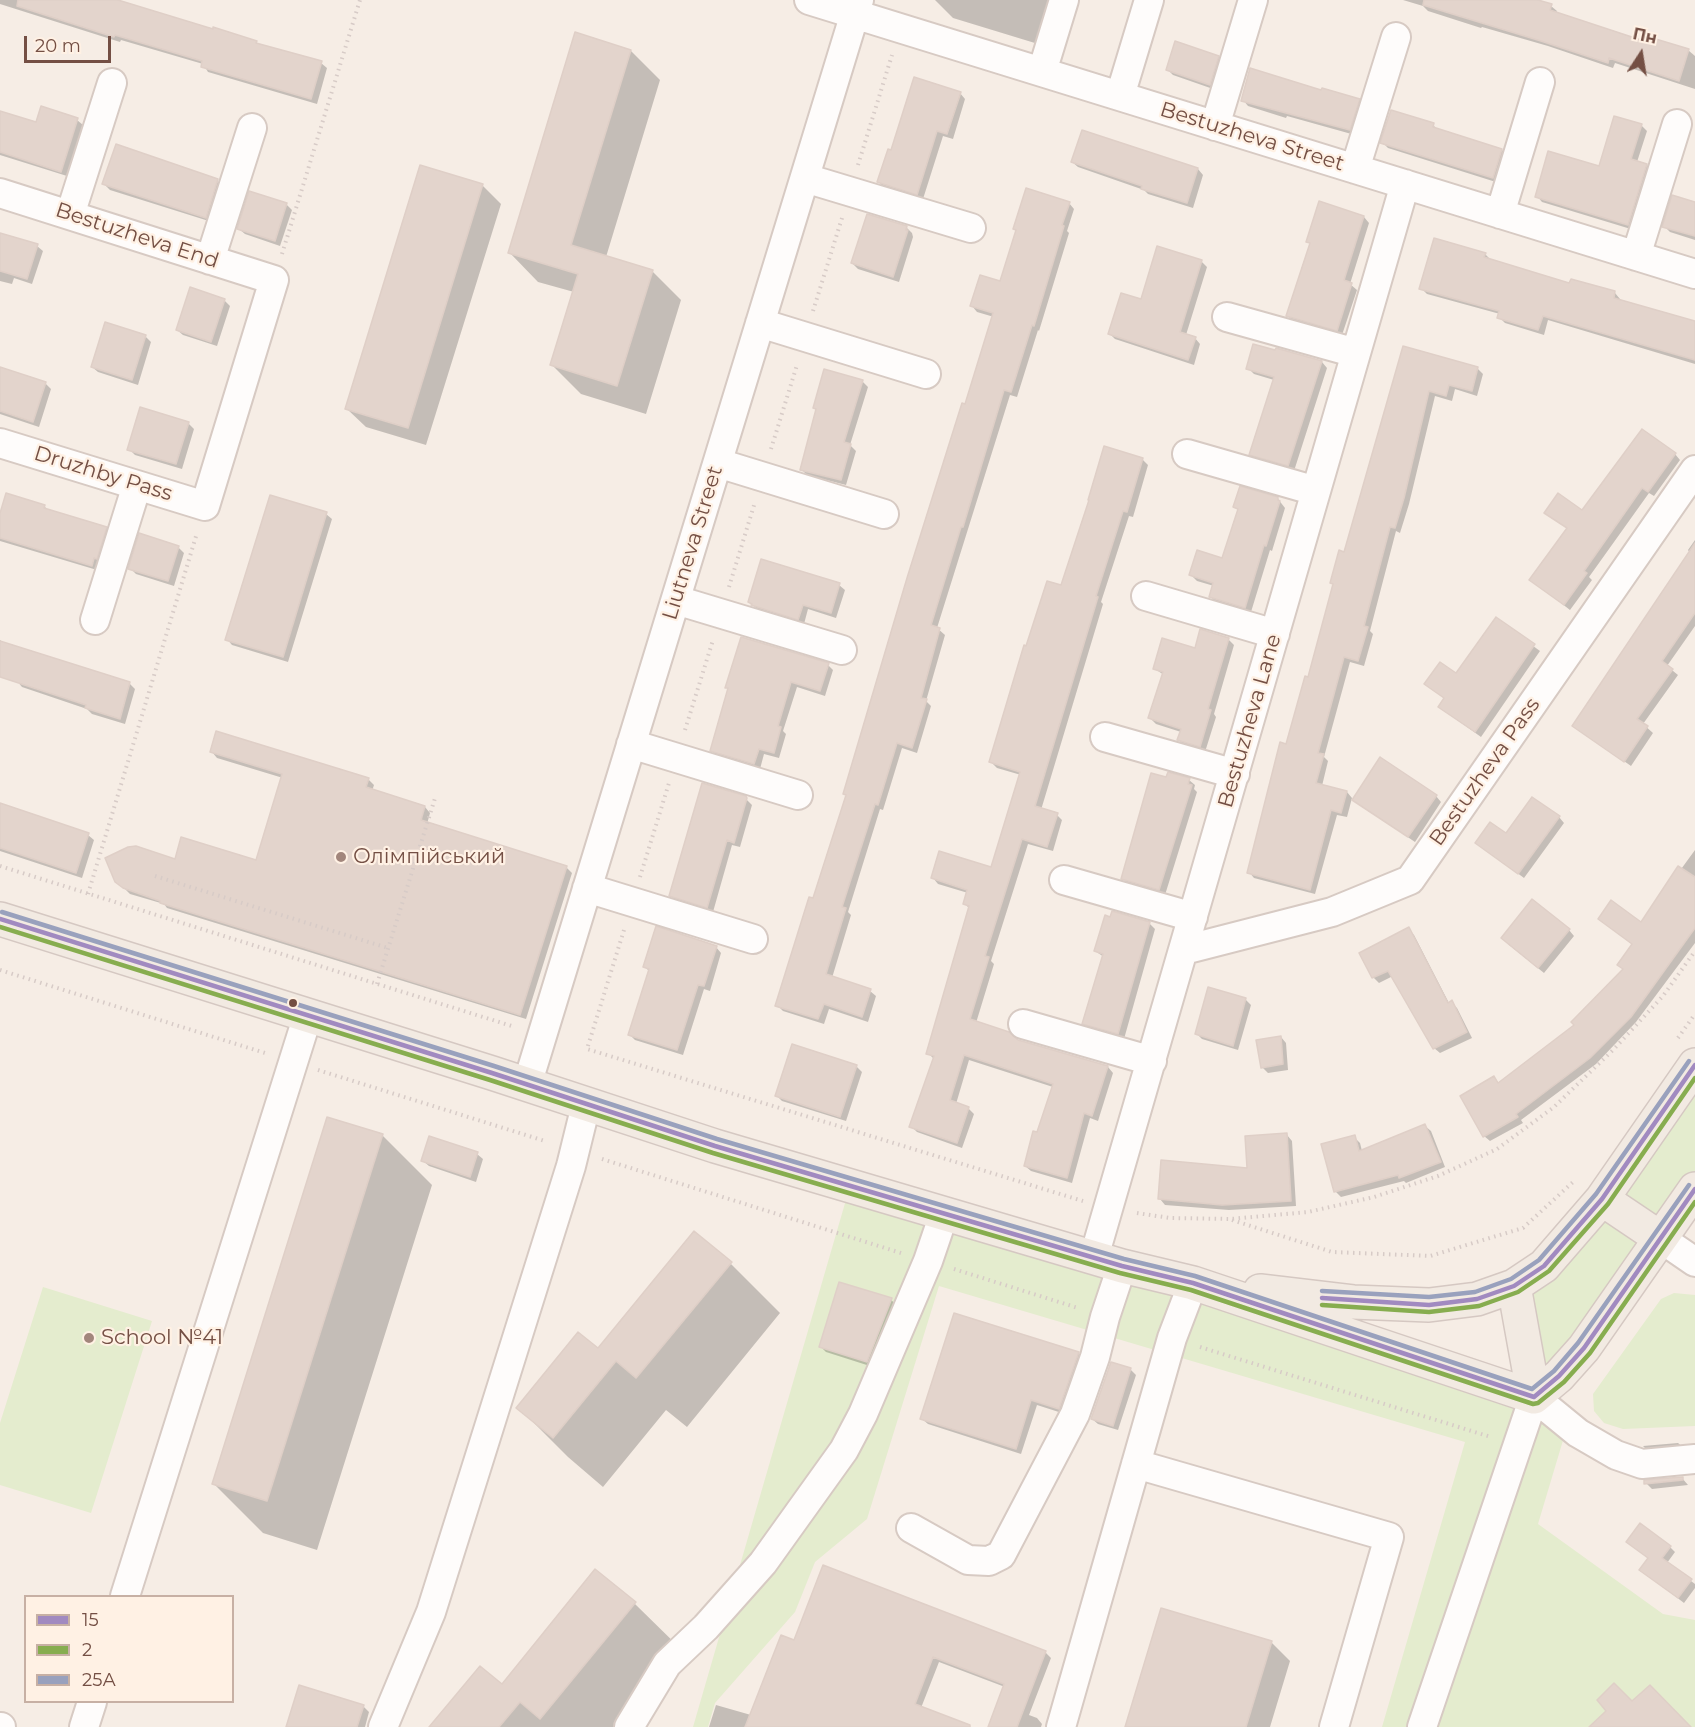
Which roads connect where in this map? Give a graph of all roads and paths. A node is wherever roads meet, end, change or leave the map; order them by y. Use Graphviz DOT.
graph roads {
  1 [pos="360,0"];
  2 [pos="809,0"];
  3 [pos="1064,0"];
  4 [pos="1149,0"];
  5 [pos="1253,0"];
  6 [pos="857,7"];
  7 [pos="900,28"];
  8 [pos="1396,37"];
  9 [pos="1042,72"];
  10 [pos="1540,82"];
  11 [pos="112,83"];
  12 [pos="1120,96"];
  13 [pos="1677,124"];
  14 [pos="1215,126"];
  15 [pos="252,128"];
  16 [pos="1355,169"];
  17 [pos="805,178"];
  18 [pos="1405,184"];
  19 [pos="850,191"];
  20 [pos="0,193"];
  21 [pos="1500,214"];
  22 [pos="70,215"];
  23 [pos="971,228"];
  24 [pos="1636,256"];
  25 [pos="210,260"];
  26 [pos="1695,274"];
  27 [pos="274,280"];
  28 [pos="1227,317"];
  29 [pos="760,323"];
  30 [pos="806,337"];
  31 [pos="1356,354"];
  32 [pos="926,374"];
  33 [pos="0,443"];
  34 [pos="1187,454"];
  35 [pos="718,462"];
  36 [pos="1695,470"];
  37 [pos="763,477"];
  38 [pos="137,485"];
  39 [pos="1316,491"];
  40 [pos="205,506"];
  41 [pos="884,513"];
  42 [pos="1146,596"];
  43 [pos="676,600"];
  44 [pos="721,613"];
  45 [pos="95,620"];
  46 [pos="1275,634"];
  47 [pos="842,650"];
  48 [pos="1105,737"];
  49 [pos="631,744"];
  50 [pos="676,758"];
  51 [pos="1235,774"];
  52 [pos="436,795"];
  53 [pos="798,795"];
  54 [pos="0,866"];
  55 [pos="155,876"];
  56 [pos="1064,880"];
  57 [pos="587,888"];
  58 [pos="88,894"];
  59 [pos="633,902"];
  60 [pos="1194,917"];
  61 [pos="0,919"];
  62 [pos="753,939"];
  63 [pos="388,948"];
  64 [pos="1184,950"];
  65 [pos="1695,951"];
  66 [pos="0,970"];
  67 [pos="377,984"];
  68 [pos="1695,1014"];
  69 [pos="308,1015"];
  70 [pos="1023,1023"];
  71 [pos="508,1024"];
  72 [pos="1685,1054"];
  73 [pos="1152,1061"];
  74 [pos="294,1062"];
  75 [pos="527,1085"];
  76 [pos="586,1105"];
  77 [pos="545,1141"];
  78 [pos="601,1158"];
  79 [pos="1574,1180"];
  80 [pos="1695,1189"];
  81 [pos="1602,1199"];
  82 [pos="1109,1209"];
  83 [pos="944,1214"];
  84 [pos="1230,1219"];
  85 [pos="1660,1238"];
  86 [pos="928,1261"];
  87 [pos="1108,1261"];
  88 [pos="1695,1262"];
  89 [pos="1193,1283"];
  90 [pos="1514,1286"];
  91 [pos="1105,1317"];
  92 [pos="1172,1338"];
  93 [pos="1534,1397"];
  94 [pos="1518,1446"];
  95 [pos="1695,1459"];
  96 [pos="1136,1464"];
  97 [pos="911,1528"];
  98 [pos="125,1595"];
  99 [pos="91,1703"];
  100 [pos="84,1727"];
  101 [pos="383,1727"];
  102 [pos="629,1727"];
  103 [pos="1061,1727"];
  104 [pos="1334,1727"];
  105 [pos="1422,1727"];
  1 -- 27 [label="path"];
  2 -- 6 [label="street, Bestuzheva Street"];
  3 -- 9 [label="street"];
  4 -- 12 [label="street"];
  5 -- 14 [label="street"];
  6 -- 7 [label="street, Bestuzheva Street"];
  6 -- 17 [label="street, Liutneva Street"];
  7 -- 9 [label="street, Bestuzheva Street"];
  7 -- 19 [label="path"];
  8 -- 16 [label="street"];
  9 -- 12 [label="street, Bestuzheva Street"];
  10 -- 21 [label="street"];
  11 -- 22 [label="street"];
  12 -- 14 [label="street, Bestuzheva Street"];
  13 -- 24 [label="street"];
  14 -- 16 [label="street, Bestuzheva Street"];
  15 -- 25 [label="street"];
  16 -- 18 [label="street, Bestuzheva Street"];
  17 -- 19 [label="street"];
  17 -- 29 [label="street, Liutneva Street"];
  18 -- 21 [label="street, Bestuzheva Street"];
  18 -- 31 [label="street, Bestuzheva Lane"];
  19 -- 23 [label="street"];
  19 -- 30 [label="path"];
  20 -- 22 [label="street, Bestuzheva End"];
  21 -- 24 [label="street, Bestuzheva Street"];
  22 -- 25 [label="street, Bestuzheva End"];
  24 -- 26 [label="street, Bestuzheva Street"];
  25 -- 27 [label="street, Bestuzheva End"];
  27 -- 40 [label="street"];
  28 -- 31 [label="street"];
  29 -- 30 [label="street"];
  29 -- 35 [label="street, Liutneva Street"];
  30 -- 32 [label="street"];
  30 -- 37 [label="path"];
  31 -- 39 [label="street, Bestuzheva Lane"];
  33 -- 38 [label="street, Druzhby Pass"];
  34 -- 39 [label="street"];
  35 -- 37 [label="street"];
  35 -- 43 [label="street, Liutneva Street"];
  36 -- 64 [label="street, Bestuzheva Pass"];
  37 -- 41 [label="street"];
  37 -- 44 [label="path"];
  38 -- 40 [label="street, Druzhby Pass"];
  38 -- 45 [label="street"];
  39 -- 46 [label="street, Bestuzheva Lane"];
  40 -- 58 [label="path"];
  42 -- 46 [label="street"];
  43 -- 44 [label="street"];
  43 -- 49 [label="street, Liutneva Street"];
  44 -- 47 [label="street"];
  44 -- 50 [label="path"];
  46 -- 51 [label="street, Bestuzheva Lane"];
  48 -- 51 [label="street"];
  49 -- 50 [label="street"];
  49 -- 57 [label="street, Liutneva Street"];
  50 -- 53 [label="street"];
  50 -- 59 [label="path"];
  51 -- 60 [label="street, Bestuzheva Lane"];
  52 -- 63 [label="path"];
  54 -- 58 [label="path"];
  55 -- 63 [label="path"];
  56 -- 60 [label="street"];
  57 -- 59 [label="street"];
  57 -- 75 [label="street, Liutneva Street"];
  58 -- 67 [label="path"];
  59 -- 62 [label="street"];
  59 -- 82 [label="path"];
  60 -- 64 [label="street, Bestuzheva Lane"];
  61 -- 69 [label="main road"];
  63 -- 67 [label="path"];
  64 -- 73 [label="street, Bestuzheva Lane"];
  65 -- 84 [label="path"];
  66 -- 74 [label="path"];
  67 -- 71 [label="path"];
  68 -- 72 [label="path"];
  69 -- 74 [label="street"];
  69 -- 75 [label="main road"];
  70 -- 73 [label="street"];
  72 -- 81 [label="main road"];
  73 -- 82 [label="street, Bestuzheva Lane"];
  74 -- 77 [label="path"];
  74 -- 98 [label="street"];
  75 -- 76 [label="main road"];
  76 -- 83 [label="main road"];
  76 -- 101 [label="street"];
  78 -- 86 [label="path"];
  79 -- 84 [label="path"];
  80 -- 85 [label="main road"];
  81 -- 85 [label="main road"];
  81 -- 90 [label="main road"];
  82 -- 84 [label="path"];
  82 -- 87 [label="street, Bestuzheva Lane"];
  83 -- 86 [label="street"];
  83 -- 87 [label="main road"];
  85 -- 88 [label="street"];
  85 -- 93 [label="main road"];
  86 -- 91 [label="path"];
  86 -- 102 [label="street"];
  87 -- 89 [label="main road"];
  87 -- 91 [label="street, Bestuzheva Lane"];
  89 -- 90 [label="main road"];
  89 -- 92 [label="street"];
  89 -- 93 [label="main road"];
  90 -- 93 [label="main road"];
  91 -- 97 [label="street, Bestuzheva Lane"];
  92 -- 94 [label="path"];
  92 -- 96 [label="street"];
  93 -- 94 [label="street"];
  93 -- 95 [label="street"];
  94 -- 105 [label="street"];
  96 -- 103 [label="street"];
  96 -- 104 [label="street"];
  99 -- 100 [label="street"];
}
